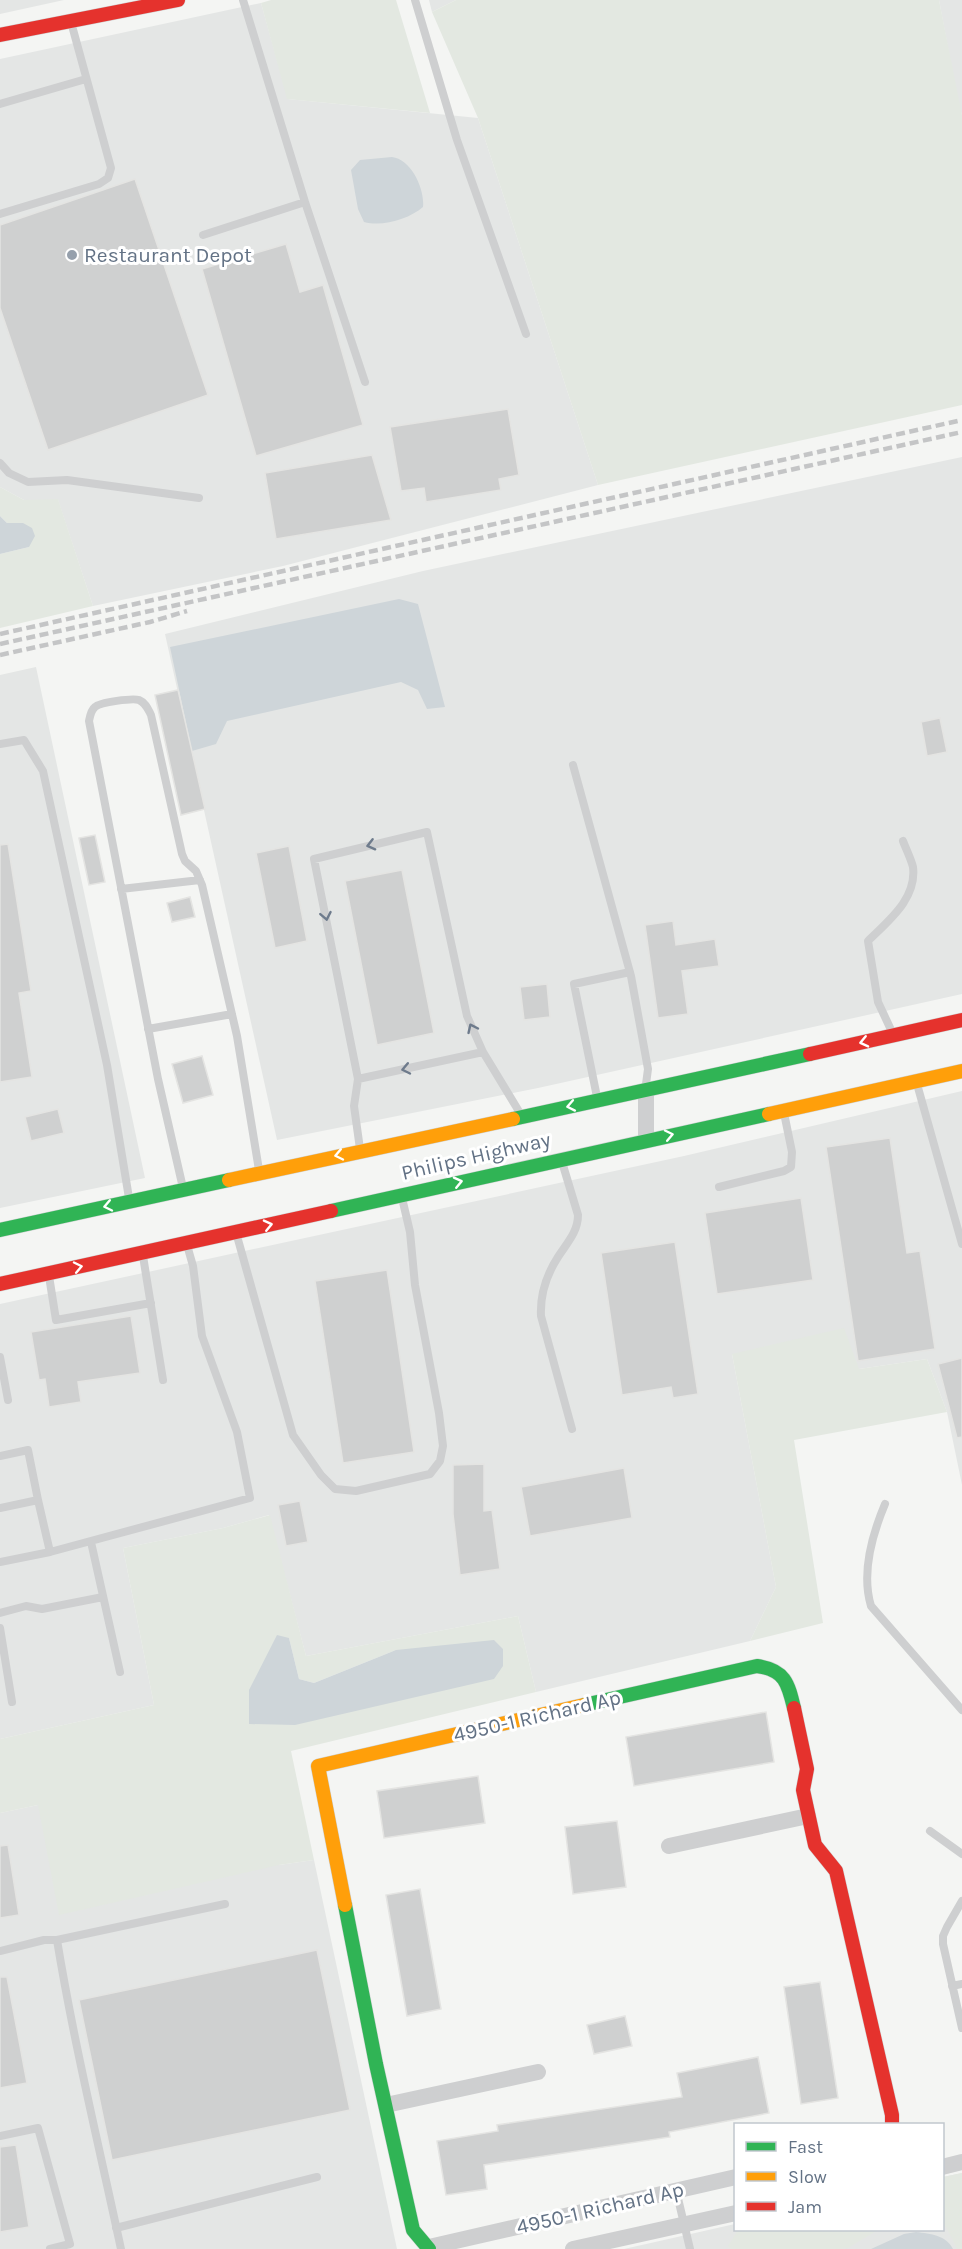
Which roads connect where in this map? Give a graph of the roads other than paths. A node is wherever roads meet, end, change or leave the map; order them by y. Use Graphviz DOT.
graph roads {
  1 [pos="178,0"];
  2 [pos="243,0"];
  3 [pos="415,0"];
  4 [pos="149,3"];
  5 [pos="71,22"];
  6 [pos="0,35"];
  7 [pos="86,79"];
  8 [pos="0,104"];
  9 [pos="305,202"];
  10 [pos="0,214"];
  11 [pos="203,235"];
  12 [pos="526,334"];
  13 [pos="365,382"];
  14 [pos="0,463"];
  15 [pos="199,498"];
  16 [pos="0,744"];
  17 [pos="573,765"];
  18 [pos="903,841"];
  19 [pos="200,880"];
  20 [pos="121,889"];
  21 [pos="630,972"];
  22 [pos="232,1014"];
  23 [pos="962,1020"];
  24 [pos="148,1029"];
  25 [pos="893,1035"];
  26 [pos="483,1052"];
  27 [pos="962,1071"];
  28 [pos="358,1078"];
  29 [pos="916,1081"];
  30 [pos="646,1091"];
  31 [pos="598,1100"];
  32 [pos="784,1110"];
  33 [pos="522,1116"];
  34 [pos="646,1140"];
  35 [pos="361,1151"];
  36 [pos="561,1159"];
  37 [pos="260,1173"];
  38 [pos="718,1187"];
  39 [pos="184,1190"];
  40 [pos="401,1195"];
  41 [pos="130,1202"];
  42 [pos="0,1230"];
  43 [pos="236,1232"];
  44 [pos="186,1243"];
  45 [pos="962,1244"];
  46 [pos="142,1253"];
  47 [pos="48,1273"];
  48 [pos="0,1284"];
  49 [pos="150,1302"];
  50 [pos="0,1357"];
  51 [pos="163,1380"];
  52 [pos="8,1400"];
  53 [pos="572,1429"];
  54 [pos="0,1456"];
  55 [pos="38,1500"];
  56 [pos="885,1504"];
  57 [pos="0,1508"];
  58 [pos="91,1542"];
  59 [pos="50,1552"];
  60 [pos="0,1562"];
  61 [pos="103,1597"];
  62 [pos="0,1613"];
  63 [pos="0,1628"];
  64 [pos="120,1672"];
  65 [pos="12,1702"];
  66 [pos="962,1710"];
  67 [pos="808,1816"];
  68 [pos="930,1831"];
  69 [pos="669,1846"];
  70 [pos="962,1854"];
  71 [pos="962,1901"];
  72 [pos="225,1904"];
  73 [pos="57,1940"];
  74 [pos="0,1951"];
  75 [pos="962,1984"];
  76 [pos="952,1986"];
  77 [pos="962,2028"];
  78 [pos="538,2072"];
  79 [pos="386,2105"];
  80 [pos="892,2123"];
  81 [pos="0,2136"];
  82 [pos="962,2162"];
  83 [pos="944,2166"];
  84 [pos="316,2177"];
  85 [pos="734,2177"];
  86 [pos="676,2190"];
  87 [pos="734,2213"];
  88 [pos="684,2224"];
  89 [pos="116,2228"];
  90 [pos="70,2246"];
  91 [pos="429,2248"];
  92 [pos="50,2249"];
  93 [pos="121,2249"];
  94 [pos="573,2249"];
  95 [pos="690,2249"];
  1 -- 4 [label="main road"];
  2 -- 9 [label="lane"];
  3 -- 12 [label="lane"];
  4 -- 5 [label="main road"];
  5 -- 6 [label="main road"];
  5 -- 7 [label="lane"];
  7 -- 8 [label="lane"];
  7 -- 10 [label="lane"];
  9 -- 11 [label="lane"];
  9 -- 13 [label="lane"];
  14 -- 15 [label="lane"];
  16 -- 41 [label="lane"];
  17 -- 21 [label="lane"];
  18 -- 25 [label="lane"];
  19 -- 20 [label="lane"];
  19 -- 20 [label="lane"];
  19 -- 22 [label="lane"];
  20 -- 24 [label="lane"];
  21 -- 30 [label="lane"];
  21 -- 31 [label="lane"];
  22 -- 24 [label="lane"];
  22 -- 37 [label="lane"];
  23 -- 25 [label="main road, Philips Highway"];
  24 -- 39 [label="lane"];
  25 -- 30 [label="main road, Philips Highway, one-way"];
  26 -- 28 [label="lane, one-way"];
  26 -- 28 [label="lane, one-way"];
  26 -- 33 [label="lane"];
  27 -- 29 [label="main road, Philips Highway"];
  28 -- 35 [label="lane"];
  29 -- 32 [label="main road, Philips Highway"];
  29 -- 45 [label="lane"];
  30 -- 31 [label="main road, Philips Highway"];
  30 -- 34 [label="street"];
  31 -- 33 [label="main road, Philips Highway, one-way"];
  34 -- 32 [label="main road, Philips Highway, one-way"];
  32 -- 38 [label="lane"];
  33 -- 35 [label="main road, Philips Highway"];
  34 -- 36 [label="main road, Philips Highway"];
  35 -- 37 [label="main road, Philips Highway, one-way"];
  40 -- 36 [label="main road, Philips Highway, one-way"];
  36 -- 53 [label="lane"];
  37 -- 39 [label="main road, Philips Highway"];
  39 -- 41 [label="main road, Philips Highway"];
  43 -- 40 [label="main road, Philips Highway, one-way"];
  40 -- 43 [label="lane"];
  41 -- 42 [label="main road, Philips Highway, one-way"];
  43 -- 44 [label="main road, Philips Highway"];
  44 -- 46 [label="main road, Philips Highway"];
  44 -- 58 [label="lane"];
  47 -- 46 [label="main road, Philips Highway, one-way"];
  46 -- 49 [label="lane"];
  47 -- 48 [label="main road, Philips Highway"];
  47 -- 49 [label="lane"];
  49 -- 51 [label="lane"];
  50 -- 52 [label="lane"];
  54 -- 55 [label="lane"];
  55 -- 57 [label="lane"];
  55 -- 59 [label="lane"];
  56 -- 66 [label="lane"];
  58 -- 59 [label="lane"];
  58 -- 61 [label="lane"];
  59 -- 60 [label="lane"];
  61 -- 62 [label="lane"];
  61 -- 64 [label="lane"];
  63 -- 65 [label="lane"];
  67 -- 69 [label="street"];
  67 -- 79 [label="main road, 4950-1 Richard Ap"];
  67 -- 80 [label="main road, 4950-1 Richard Ap"];
  68 -- 70 [label="lane"];
  71 -- 76 [label="lane"];
  72 -- 73 [label="lane"];
  73 -- 74 [label="lane"];
  73 -- 89 [label="lane"];
  75 -- 76 [label="lane"];
  76 -- 77 [label="lane"];
  78 -- 79 [label="street"];
  79 -- 91 [label="main road, 4950-1 Richard Ap"];
  81 -- 90 [label="lane"];
  82 -- 83 [label="street"];
  84 -- 89 [label="lane"];
  85 -- 86 [label="street, 4950-1 Richard Ap"];
  86 -- 88 [label="lane"];
  86 -- 91 [label="street, 4950-1 Richard Ap"];
  87 -- 88 [label="street"];
  88 -- 94 [label="street"];
  88 -- 95 [label="lane"];
  89 -- 93 [label="lane"];
  90 -- 92 [label="lane"];
}
